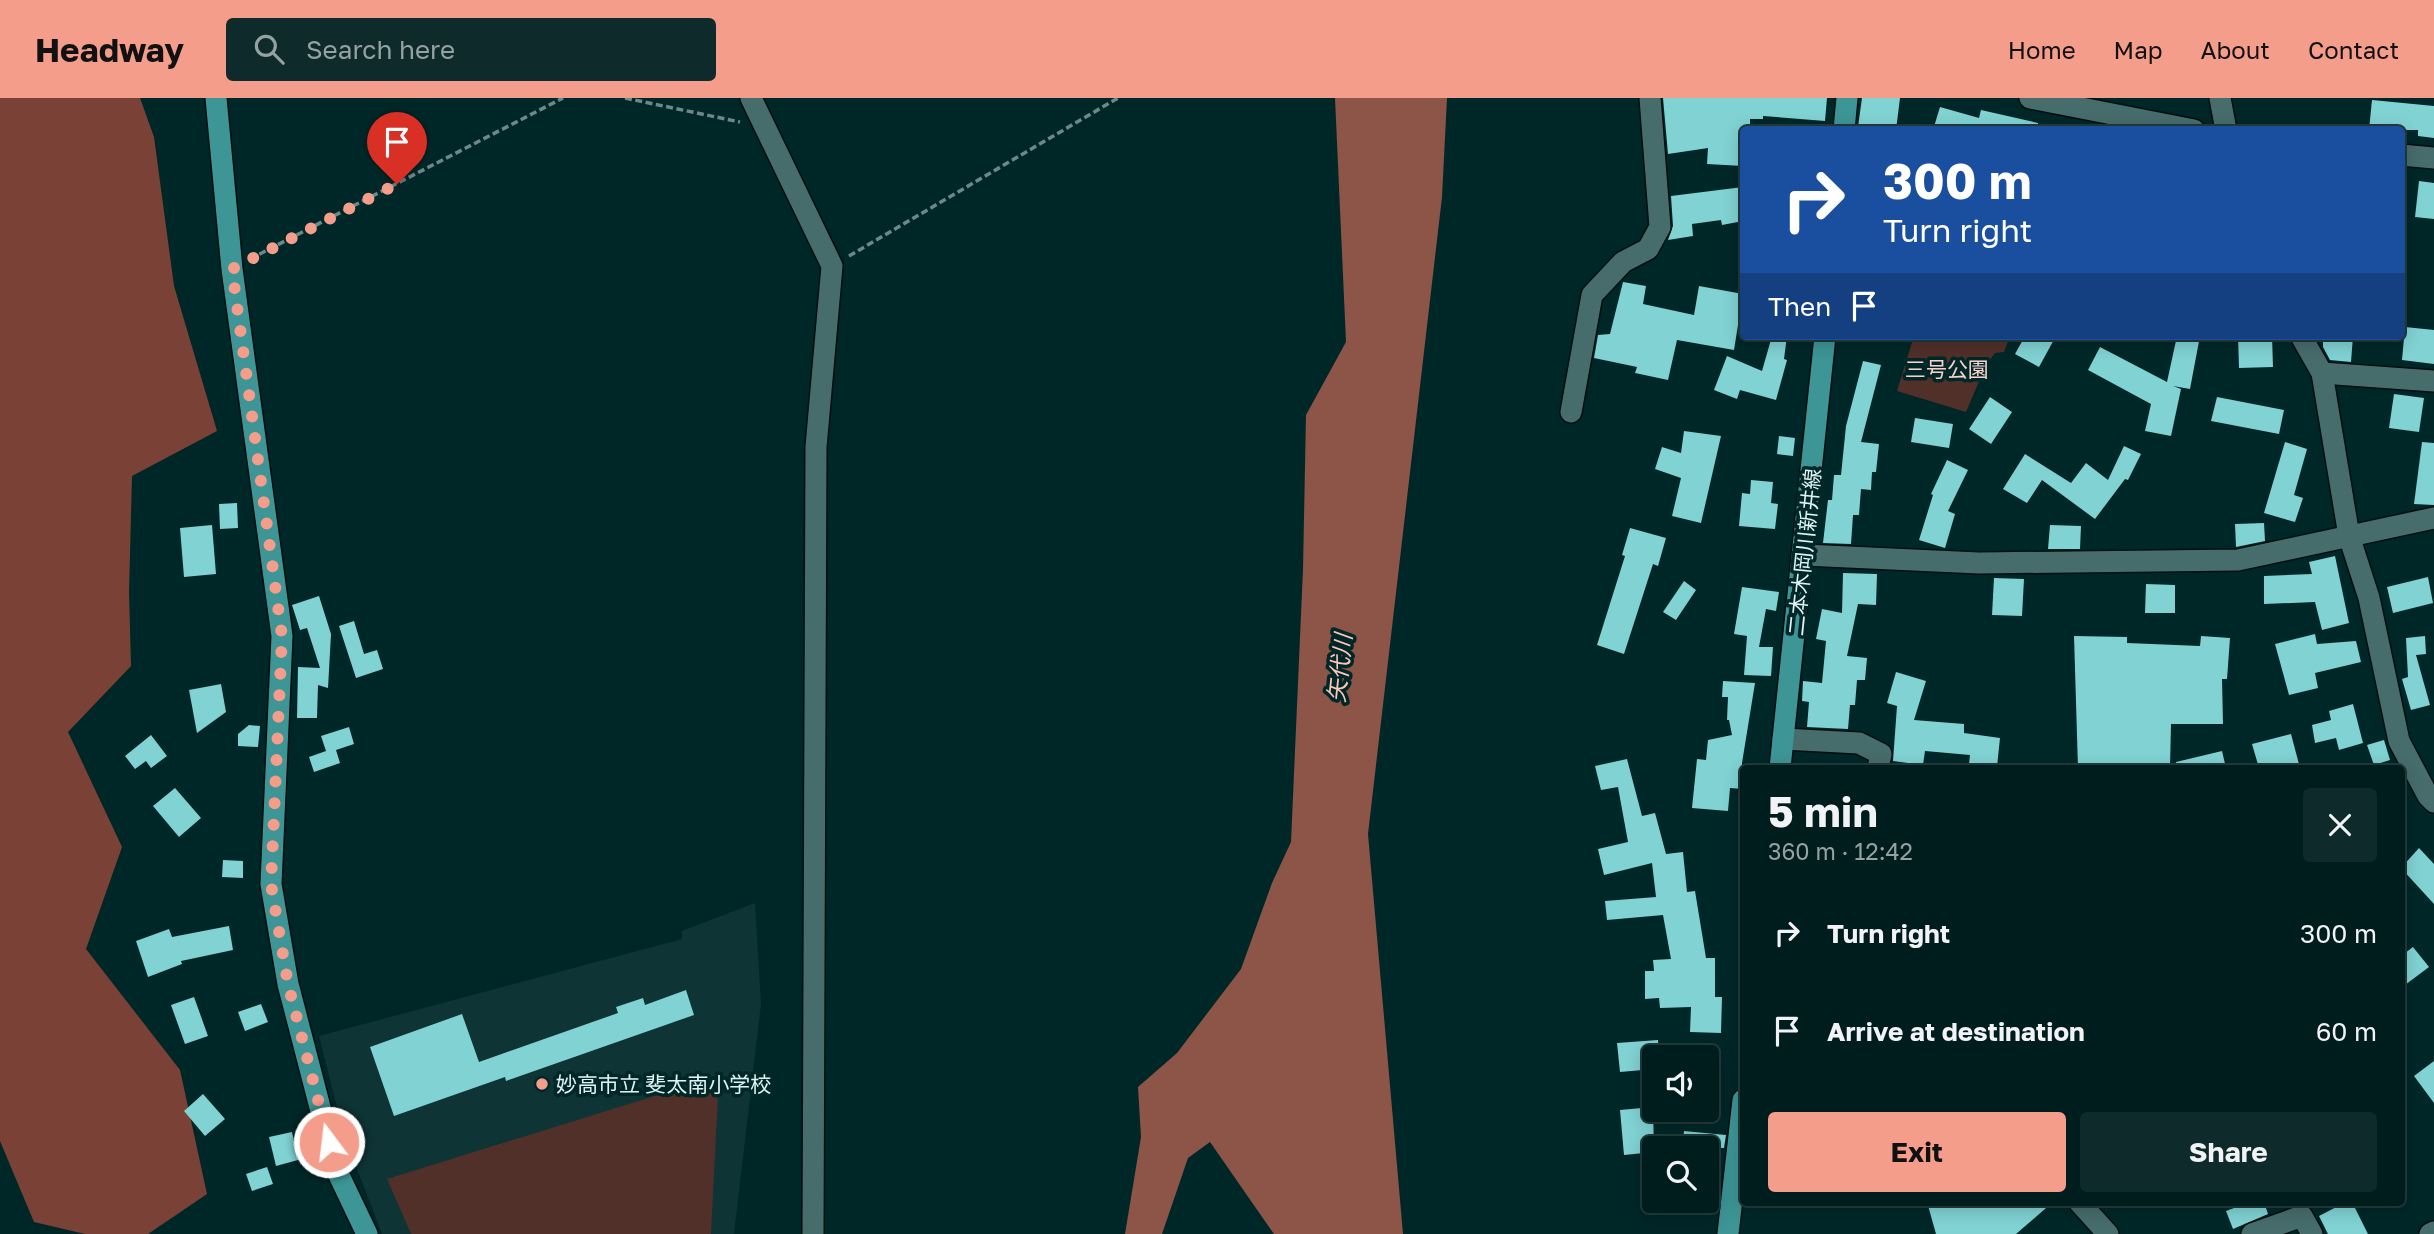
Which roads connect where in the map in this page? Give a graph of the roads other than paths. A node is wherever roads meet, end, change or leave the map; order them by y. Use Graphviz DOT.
graph roads {
  1 [pos="216,98"];
  2 [pos="751,98"];
  3 [pos="1650,98"];
  4 [pos="1847,98"];
  5 [pos="2030,98"];
  6 [pos="2220,98"];
  7 [pos="1844,126"];
  8 [pos="2174,126"];
  9 [pos="2225,126"];
  10 [pos="2405,155"];
  11 [pos="2434,158"];
  12 [pos="1825,340"];
  13 [pos="2303,340"];
  14 [pos="2322,373"];
  15 [pos="2434,381"];
  16 [pos="1571,412"];
  17 [pos="2434,518"];
  18 [pos="2349,536"];
  19 [pos="1804,555"];
  20 [pos="1783,738"];
  21 [pos="1780,765"];
  22 [pos="1879,765"];
  23 [pos="2434,802"];
  24 [pos="1740,1127"];
  25 [pos="2083,1206"];
  26 [pos="367,1234"];
  27 [pos="813,1234"];
  28 [pos="1728,1234"];
  29 [pos="2108,1234"];
  30 [pos="2252,1234"];
  31 [pos="2312,1234"];
  1 -- 26 [label="main road"];
  2 -- 27 [label="street"];
  3 -- 16 [label="street"];
  4 -- 7 [label="main road"];
  5 -- 8 [label="street"];
  6 -- 9 [label="street"];
  10 -- 11 [label="street"];
  12 -- 19 [label="main road, 二本木岡川新井線"];
  13 -- 14 [label="street"];
  14 -- 15 [label="street"];
  14 -- 18 [label="street"];
  17 -- 18 [label="street"];
  18 -- 19 [label="street"];
  18 -- 23 [label="street"];
  19 -- 20 [label="main road, 二本木岡川新井線"];
  20 -- 21 [label="main road, 二本木岡川新井線"];
  20 -- 22 [label="street"];
  24 -- 28 [label="main road"];
  25 -- 29 [label="street"];
  30 -- 31 [label="street"];
}
